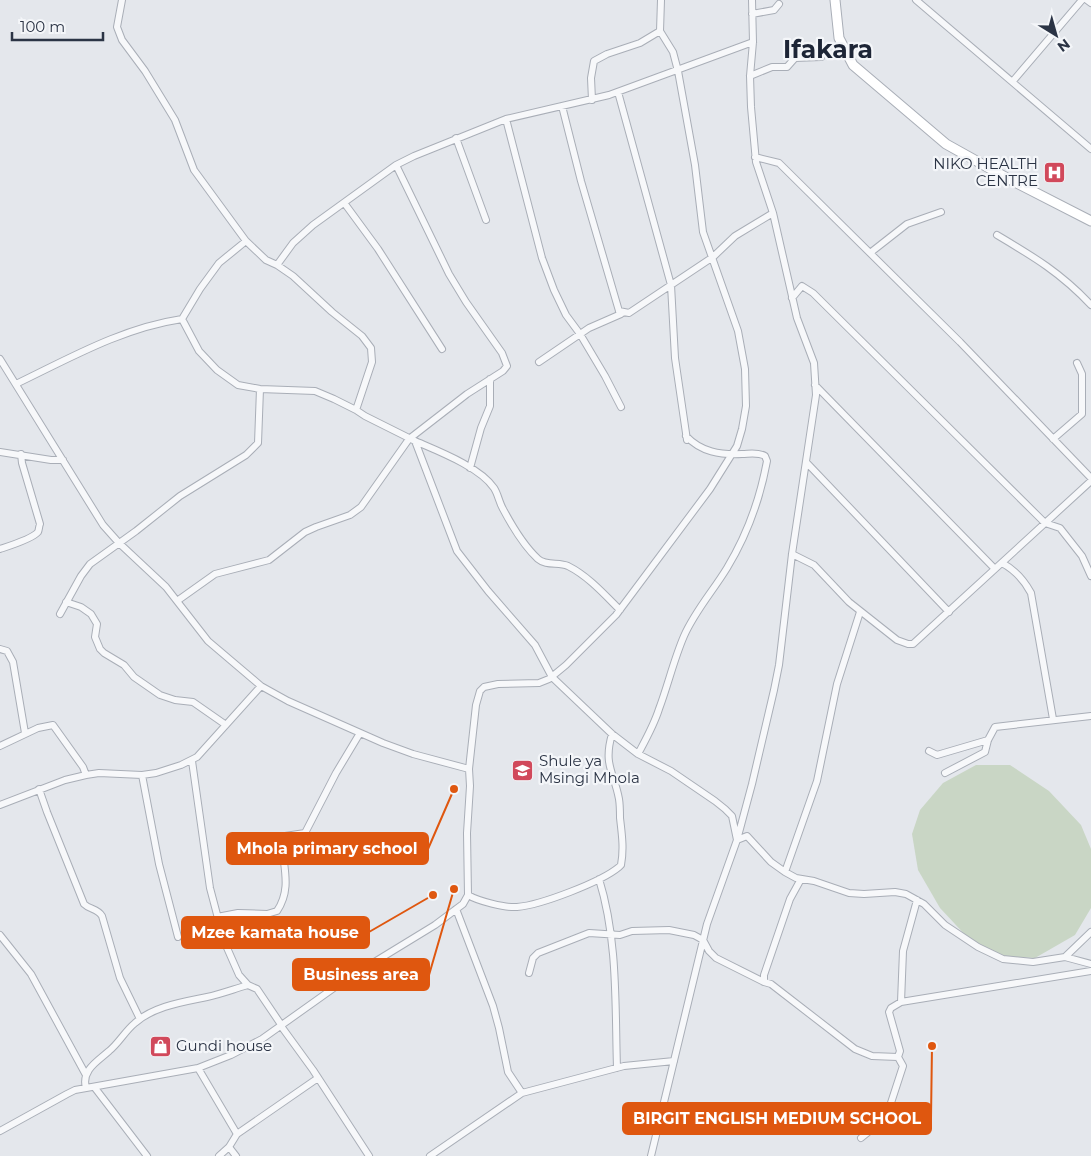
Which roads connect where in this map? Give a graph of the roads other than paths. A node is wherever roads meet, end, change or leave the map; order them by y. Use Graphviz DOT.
graph roads {
  1 [pos="122,0"];
  2 [pos="661,0"];
  3 [pos="752,0"];
  4 [pos="835,0"];
  5 [pos="1082,0"];
  6 [pos="1087,0"];
  7 [pos="918,1"];
  8 [pos="1091,3"];
  9 [pos="779,4"];
  10 [pos="752,14"];
  11 [pos="660,30"];
  12 [pos="753,42"];
  13 [pos="821,57"];
  14 [pos="678,71"];
  15 [pos="750,76"];
  16 [pos="1013,81"];
  17 [pos="618,92"];
  18 [pos="592,100"];
  19 [pos="562,106"];
  20 [pos="506,119"];
  21 [pos="456,138"];
  22 [pos="1091,149"];
  23 [pos="755,157"];
  24 [pos="396,165"];
  25 [pos="345,204"];
  26 [pos="941,212"];
  27 [pos="773,213"];
  28 [pos="486,220"];
  29 [pos="1091,221"];
  30 [pos="997,235"];
  31 [pos="246,241"];
  32 [pos="870,253"];
  33 [pos="713,257"];
  34 [pos="277,265"];
  35 [pos="671,285"];
  36 [pos="792,298"];
  37 [pos="1091,305"];
  38 [pos="619,311"];
  39 [pos="182,319"];
  40 [pos="580,334"];
  41 [pos="442,349"];
  42 [pos="0,359"];
  43 [pos="539,362"];
  44 [pos="1077,363"];
  45 [pos="490,379"];
  46 [pos="16,384"];
  47 [pos="815,385"];
  48 [pos="260,389"];
  49 [pos="621,407"];
  50 [pos="356,410"];
  51 [pos="1053,439"];
  52 [pos="412,440"];
  53 [pos="0,452"];
  54 [pos="21,454"];
  55 [pos="731,454"];
  56 [pos="63,460"];
  57 [pos="806,462"];
  58 [pos="470,468"];
  59 [pos="1091,480"];
  60 [pos="1045,523"];
  61 [pos="119,543"];
  62 [pos="0,549"];
  63 [pos="792,554"];
  64 [pos="1002,563"];
  65 [pos="995,569"];
  66 [pos="1091,576"];
  67 [pos="176,601"];
  68 [pos="66,602"];
  69 [pos="620,610"];
  70 [pos="860,612"];
  71 [pos="949,612"];
  72 [pos="60,614"];
  73 [pos="0,649"];
  74 [pos="552,677"];
  75 [pos="261,686"];
  76 [pos="1091,716"];
  77 [pos="1053,719"];
  78 [pos="226,725"];
  79 [pos="25,733"];
  80 [pos="360,733"];
  81 [pos="612,734"];
  82 [pos="988,740"];
  83 [pos="0,746"];
  84 [pos="929,751"];
  85 [pos="638,754"];
  86 [pos="192,761"];
  87 [pos="469,769"];
  88 [pos="945,773"];
  89 [pos="86,775"];
  90 [pos="142,775"];
  91 [pos="39,789"];
  92 [pos="0,805"];
  93 [pos="737,840"];
  94 [pos="785,872"];
  95 [pos="800,878"];
  96 [pos="599,879"];
  97 [pos="468,895"];
  98 [pos="917,900"];
  99 [pos="456,910"];
  100 [pos="217,917"];
  101 [pos="1091,932"];
  102 [pos="611,935"];
  103 [pos="0,936"];
  104 [pos="178,936"];
  105 [pos="703,940"];
  106 [pos="1065,956"];
  107 [pos="1091,964"];
  108 [pos="1091,972"];
  109 [pos="530,973"];
  110 [pos="764,982"];
  111 [pos="248,985"];
  112 [pos="901,1002"];
  113 [pos="140,1019"];
  114 [pos="281,1026"];
  115 [pos="898,1057"];
  116 [pos="674,1061"];
  117 [pos="198,1068"];
  118 [pos="617,1068"];
  119 [pos="86,1075"];
  120 [pos="318,1078"];
  121 [pos="86,1088"];
  122 [pos="95,1088"];
  123 [pos="522,1093"];
  124 [pos="0,1131"];
  125 [pos="237,1134"];
  126 [pos="861,1138"];
  127 [pos="229,1147"];
  128 [pos="147,1156"];
  129 [pos="219,1156"];
  130 [pos="236,1156"];
  131 [pos="369,1156"];
  132 [pos="430,1156"];
  133 [pos="651,1156"];
  1 -- 31 [label="street"];
  2 -- 11 [label="street"];
  3 -- 10 [label="street"];
  4 -- 29 [label="main road"];
  5 -- 16 [label="street"];
  6 -- 8 [label="street"];
  7 -- 16 [label="street"];
  9 -- 10 [label="street"];
  10 -- 12 [label="street"];
  11 -- 14 [label="street"];
  11 -- 18 [label="street"];
  12 -- 14 [label="street"];
  12 -- 15 [label="street"];
  13 -- 15 [label="street"];
  14 -- 17 [label="street"];
  14 -- 33 [label="street"];
  15 -- 23 [label="street"];
  16 -- 22 [label="street"];
  17 -- 18 [label="street"];
  17 -- 35 [label="street"];
  18 -- 19 [label="street"];
  19 -- 20 [label="street"];
  19 -- 38 [label="street"];
  20 -- 21 [label="street"];
  20 -- 40 [label="street"];
  21 -- 24 [label="street"];
  21 -- 28 [label="street"];
  23 -- 27 [label="street"];
  23 -- 32 [label="street"];
  24 -- 25 [label="street"];
  24 -- 45 [label="street"];
  25 -- 34 [label="street"];
  25 -- 41 [label="street"];
  26 -- 32 [label="street"];
  27 -- 33 [label="street"];
  27 -- 36 [label="street"];
  30 -- 37 [label="street"];
  31 -- 34 [label="street"];
  31 -- 39 [label="street"];
  32 -- 51 [label="street"];
  33 -- 35 [label="street"];
  33 -- 55 [label="street"];
  34 -- 50 [label="street"];
  35 -- 38 [label="street"];
  35 -- 55 [label="street"];
  36 -- 47 [label="street"];
  36 -- 60 [label="street"];
  38 -- 40 [label="street"];
  39 -- 46 [label="street"];
  39 -- 48 [label="street"];
  40 -- 43 [label="street"];
  40 -- 49 [label="street"];
  42 -- 46 [label="street"];
  44 -- 51 [label="street"];
  45 -- 52 [label="street"];
  45 -- 58 [label="street"];
  46 -- 56 [label="street"];
  47 -- 57 [label="street"];
  47 -- 65 [label="street"];
  48 -- 50 [label="street"];
  48 -- 61 [label="street"];
  50 -- 52 [label="street"];
  51 -- 59 [label="street"];
  52 -- 58 [label="street"];
  52 -- 67 [label="street"];
  52 -- 74 [label="street"];
  53 -- 54 [label="street"];
  54 -- 56 [label="street"];
  54 -- 62 [label="street"];
  55 -- 69 [label="street"];
  55 -- 85 [label="street"];
  56 -- 61 [label="street"];
  57 -- 63 [label="street"];
  57 -- 71 [label="street"];
  58 -- 69 [label="street"];
  59 -- 60 [label="street"];
  60 -- 64 [label="street"];
  60 -- 66 [label="street"];
  61 -- 67 [label="street"];
  61 -- 68 [label="street"];
  63 -- 70 [label="street"];
  63 -- 93 [label="street"];
  64 -- 65 [label="street"];
  64 -- 77 [label="street"];
  65 -- 71 [label="street"];
  67 -- 75 [label="street"];
  68 -- 72 [label="street"];
  68 -- 78 [label="street"];
  69 -- 74 [label="street"];
  70 -- 71 [label="street"];
  70 -- 94 [label="street"];
  73 -- 79 [label="street"];
  74 -- 81 [label="street"];
  74 -- 87 [label="street"];
  75 -- 78 [label="street"];
  75 -- 80 [label="street"];
  76 -- 77 [label="street"];
  77 -- 82 [label="street"];
  78 -- 86 [label="street"];
  79 -- 83 [label="street"];
  79 -- 89 [label="street"];
  80 -- 87 [label="street"];
  80 -- 100 [label="street"];
  81 -- 85 [label="street"];
  81 -- 96 [label="street"];
  82 -- 84 [label="street"];
  82 -- 88 [label="street"];
  85 -- 93 [label="street"];
  86 -- 90 [label="street"];
  86 -- 100 [label="street"];
  87 -- 97 [label="street"];
  89 -- 90 [label="street"];
  89 -- 91 [label="street"];
  90 -- 104 [label="street"];
  91 -- 92 [label="street"];
  91 -- 113 [label="street"];
  93 -- 94 [label="street"];
  93 -- 105 [label="street"];
  94 -- 95 [label="street"];
  95 -- 98 [label="street"];
  95 -- 110 [label="street"];
  96 -- 97 [label="street"];
  96 -- 102 [label="street"];
  97 -- 99 [label="street"];
  98 -- 106 [label="street"];
  98 -- 112 [label="street"];
  99 -- 114 [label="street"];
  99 -- 123 [label="street"];
  100 -- 111 [label="street"];
  101 -- 106 [label="street"];
  102 -- 105 [label="street"];
  102 -- 109 [label="street"];
  102 -- 118 [label="street"];
  103 -- 119 [label="street"];
  105 -- 110 [label="street"];
  105 -- 116 [label="street"];
  106 -- 107 [label="street"];
  108 -- 112 [label="street"];
  110 -- 115 [label="street"];
  111 -- 113 [label="street"];
  111 -- 114 [label="street"];
  112 -- 115 [label="street"];
  113 -- 119 [label="street"];
  114 -- 117 [label="street"];
  114 -- 120 [label="street"];
  115 -- 126 [label="street"];
  116 -- 118 [label="street"];
  116 -- 133 [label="street"];
  117 -- 122 [label="street"];
  117 -- 125 [label="street"];
  118 -- 123 [label="street"];
  119 -- 121 [label="street"];
  120 -- 125 [label="street"];
  120 -- 131 [label="street"];
  121 -- 122 [label="street"];
  121 -- 124 [label="street"];
  122 -- 128 [label="street"];
  123 -- 132 [label="street"];
  125 -- 127 [label="street"];
  127 -- 129 [label="street"];
  127 -- 130 [label="street"];
}
